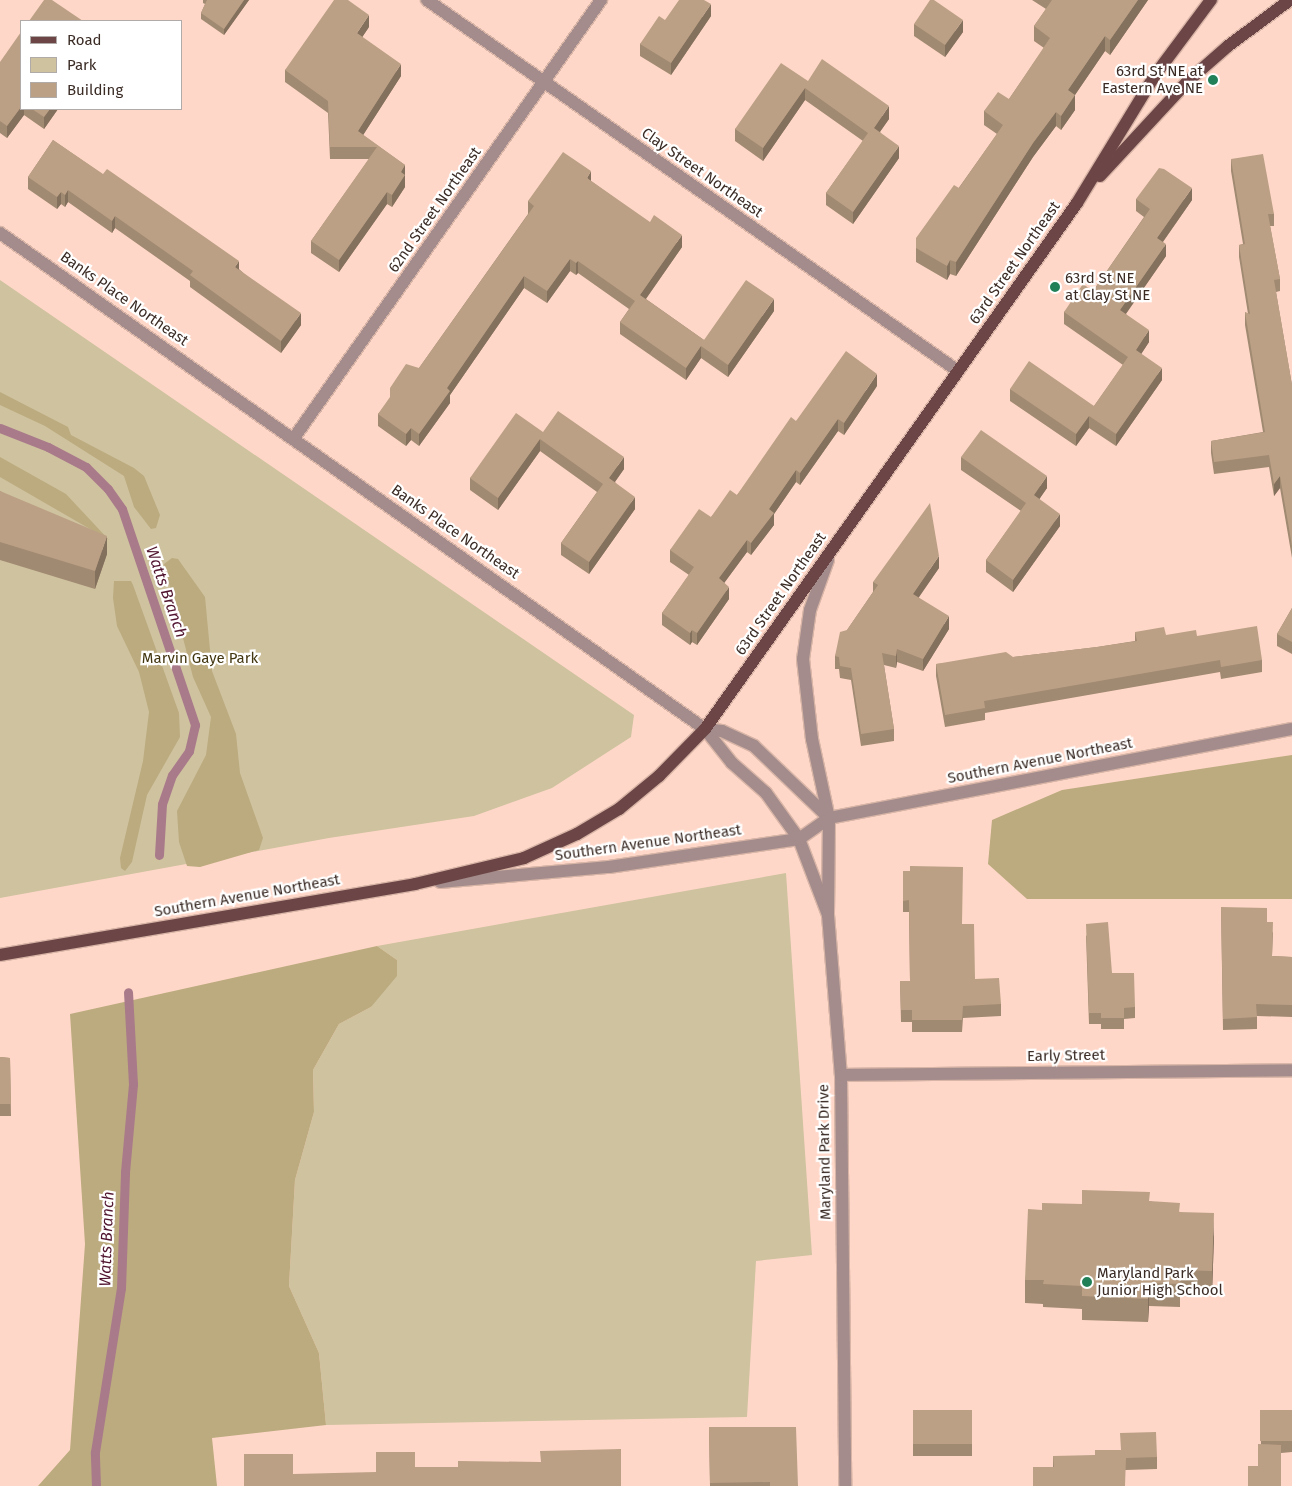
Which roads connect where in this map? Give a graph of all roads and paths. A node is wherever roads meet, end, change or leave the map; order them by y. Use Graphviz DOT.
graph roads {
  1 [pos="427,0"];
  2 [pos="601,0"];
  3 [pos="1211,0"];
  4 [pos="1290,0"];
  5 [pos="544,82"];
  6 [pos="1077,203"];
  7 [pos="0,232"];
  8 [pos="958,371"];
  9 [pos="294,438"];
  10 [pos="833,548"];
  11 [pos="705,729"];
  12 [pos="1292,729"];
  13 [pos="829,818"];
  14 [pos="799,839"];
  15 [pos="415,884"];
  16 [pos="828,915"];
  17 [pos="0,955"];
  18 [pos="1292,1070"];
  19 [pos="841,1075"];
  20 [pos="845,1486"];
  1 -- 5 [label="street, Clay Street Northeast"];
  2 -- 5 [label="street, 62nd Street Northeast"];
  3 -- 6 [label="main road, 63rd Street Northeast"];
  4 -- 6 [label="main road, 63rd Street Northeast"];
  5 -- 8 [label="street, Clay Street Northeast"];
  5 -- 9 [label="street, 62nd Street Northeast"];
  6 -- 8 [label="main road, 63rd Street Northeast"];
  7 -- 9 [label="street, Banks Place Northeast"];
  8 -- 10 [label="main road, 63rd Street Northeast"];
  9 -- 11 [label="street, Banks Place Northeast"];
  10 -- 11 [label="main road, 63rd Street Northeast"];
  10 -- 13 [label="street, Maryland Park Drive"];
  11 -- 13 [label="street"];
  11 -- 14 [label="street, Banks Place Northeast"];
  11 -- 15 [label="main road, 63rd Street Northeast"];
  12 -- 13 [label="street, Southern Avenue Northeast"];
  13 -- 14 [label="street, Southern Avenue Northeast"];
  13 -- 16 [label="street, Maryland Park Drive"];
  14 -- 15 [label="street, Southern Avenue Northeast"];
  14 -- 16 [label="street, Banks Place Northeast"];
  15 -- 17 [label="main road, Southern Avenue Northeast"];
  16 -- 19 [label="street, Maryland Park Drive"];
  18 -- 19 [label="street, Early Street"];
  19 -- 20 [label="street, Maryland Park Drive"];
}
